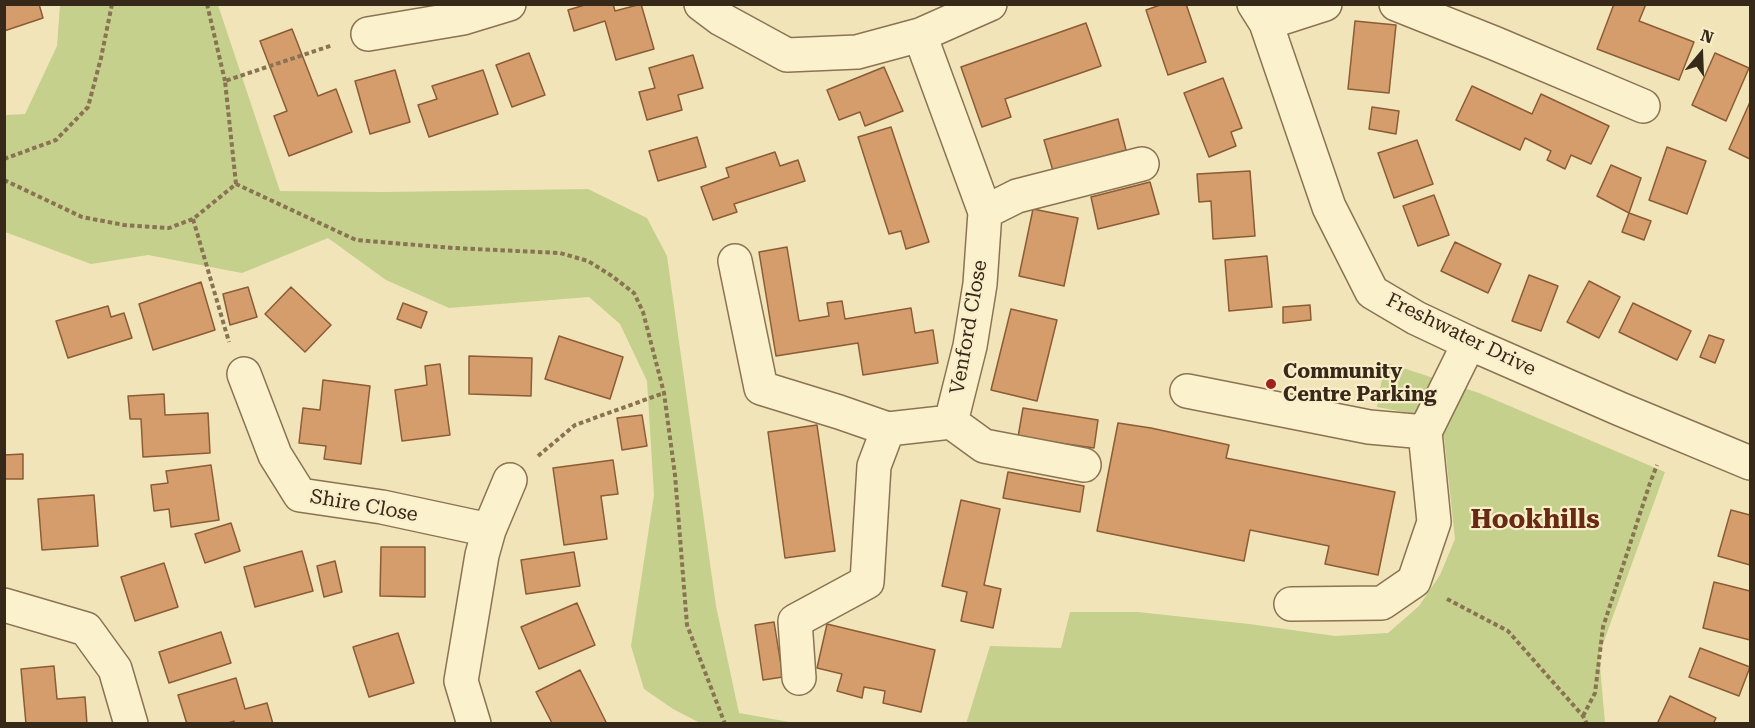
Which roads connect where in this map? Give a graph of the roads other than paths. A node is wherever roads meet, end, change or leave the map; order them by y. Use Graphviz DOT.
graph roads {
  1 [pos="509,4"];
  2 [pos="701,4"];
  3 [pos="990,4"];
  4 [pos="1325,4"];
  5 [pos="1396,4"];
  6 [pos="1260,14"];
  7 [pos="368,33"];
  8 [pos="920,35"];
  9 [pos="1643,106"];
  10 [pos="1142,164"];
  11 [pos="985,212"];
  12 [pos="735,261"];
  13 [pos="1469,343"];
  14 [pos="243,374"];
  15 [pos="1187,391"];
  16 [pos="951,422"];
  17 [pos="888,429"];
  18 [pos="1425,432"];
  19 [pos="1750,463"];
  20 [pos="1084,465"];
  21 [pos="510,480"];
  22 [pos="489,530"];
  23 [pos="1291,604"];
  24 [pos="4,605"];
  25 [pos="799,678"];
  26 [pos="131,723"];
  27 [pos="474,723"];
  1 -- 7 [label="street"];
  2 -- 8 [label="street"];
  3 -- 8 [label="street"];
  4 -- 6 [label="street, Freshwater Drive"];
  5 -- 9 [label="street"];
  6 -- 13 [label="street, Freshwater Drive"];
  8 -- 11 [label="street, Venford Close"];
  10 -- 11 [label="street"];
  11 -- 16 [label="street, Venford Close"];
  12 -- 17 [label="street, Venford Close"];
  13 -- 18 [label="street"];
  13 -- 19 [label="street, Freshwater Drive"];
  14 -- 22 [label="street, Shire Close"];
  15 -- 18 [label="street"];
  16 -- 17 [label="street, Venford Close"];
  16 -- 20 [label="street"];
  17 -- 25 [label="street"];
  18 -- 23 [label="street"];
  21 -- 22 [label="street"];
  22 -- 27 [label="street"];
  24 -- 26 [label="street"];
}
